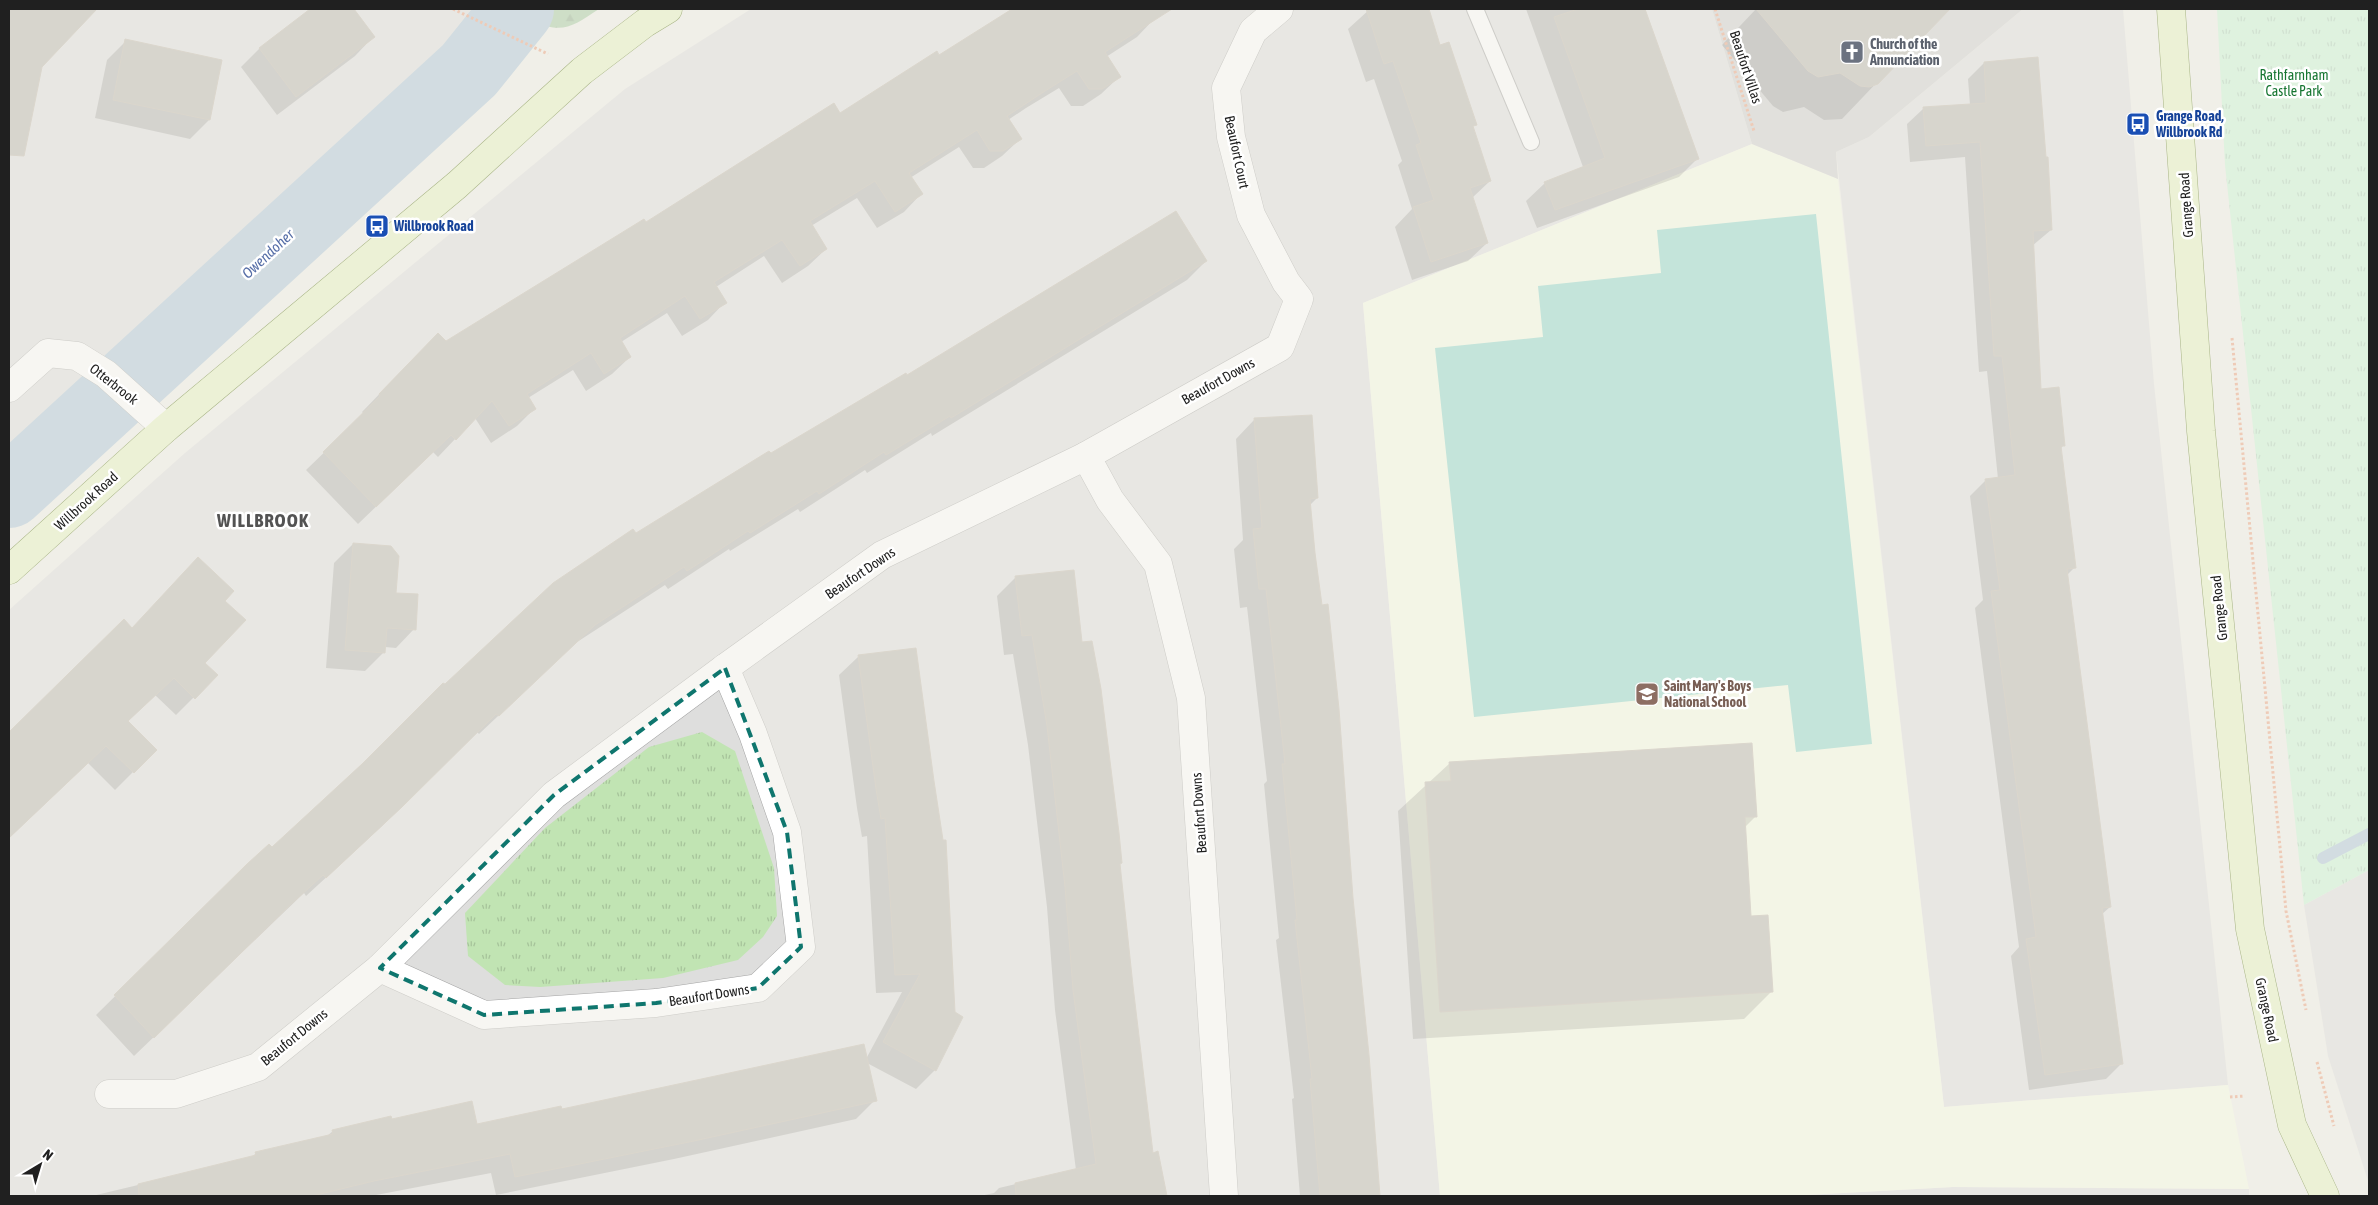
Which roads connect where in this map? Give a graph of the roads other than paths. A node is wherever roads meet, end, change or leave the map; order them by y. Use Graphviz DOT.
graph roads {
  1 [pos="668,9"];
  2 [pos="1279,9"];
  3 [pos="1475,9"];
  4 [pos="2171,9"];
  5 [pos="1531,142"];
  6 [pos="1299,299"];
  7 [pos="9,388"];
  8 [pos="166,428"];
  9 [pos="1086,456"];
  10 [pos="9,570"];
  11 [pos="725,668"];
  12 [pos="380,968"];
  13 [pos="109,1094"];
  14 [pos="1224,1196"];
  15 [pos="2325,1196"];
  1 -- 8 [label="main road, Willbrook Road"];
  2 -- 6 [label="street, Beaufort Court"];
  3 -- 5 [label="lane"];
  4 -- 15 [label="main road, Grange Road"];
  6 -- 9 [label="street, Beaufort Downs"];
  7 -- 8 [label="street, Otterbrook"];
  8 -- 10 [label="main road, Willbrook Road"];
  9 -- 11 [label="street, Beaufort Downs"];
  9 -- 14 [label="street, Beaufort Downs"];
  11 -- 12 [label="street, Beaufort Downs"];
  11 -- 12 [label="street, Beaufort Downs"];
  12 -- 13 [label="street, Beaufort Downs"];
}
